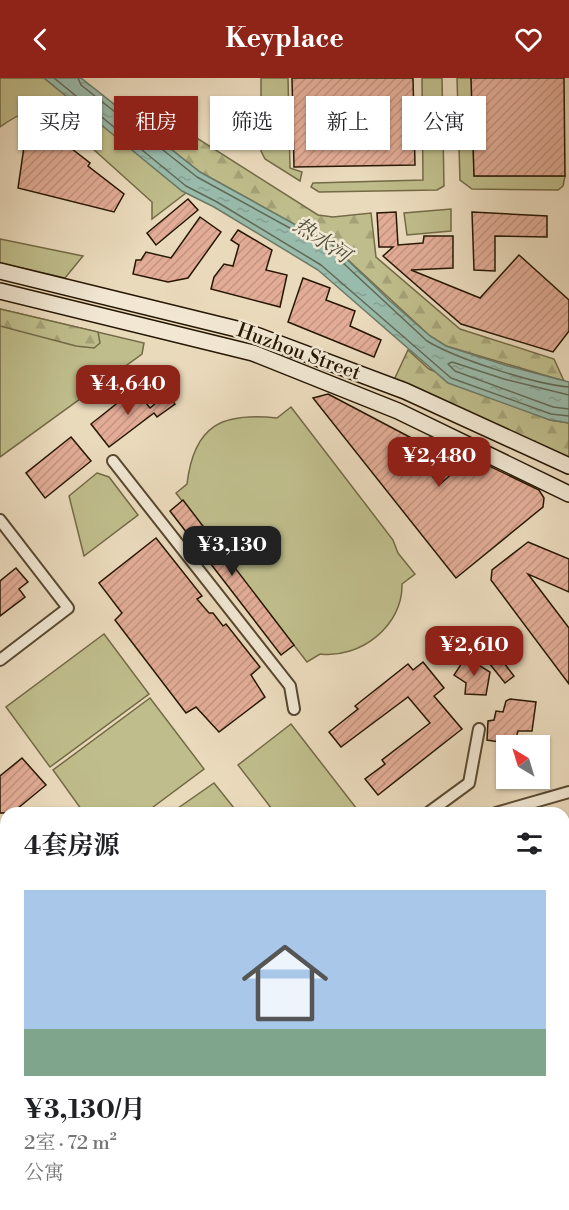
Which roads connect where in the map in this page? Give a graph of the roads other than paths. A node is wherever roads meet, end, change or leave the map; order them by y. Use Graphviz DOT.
graph roads {
  1 [pos="0,271"];
  2 [pos="0,291"];
  3 [pos="113,461"];
  4 [pos="569,465"];
  5 [pos="569,494"];
  6 [pos="0,520"];
  7 [pos="0,660"];
  8 [pos="294,709"];
  9 [pos="479,729"];
  10 [pos="569,792"];
  11 [pos="436,807"];
  12 [pos="517,807"];
  1 -- 4 [label="main road, Huzhou Street"];
  2 -- 5 [label="main road, Huzhou Street"];
  3 -- 8 [label="street"];
  6 -- 7 [label="street"];
  9 -- 11 [label="street"];
  10 -- 12 [label="street"];
}
